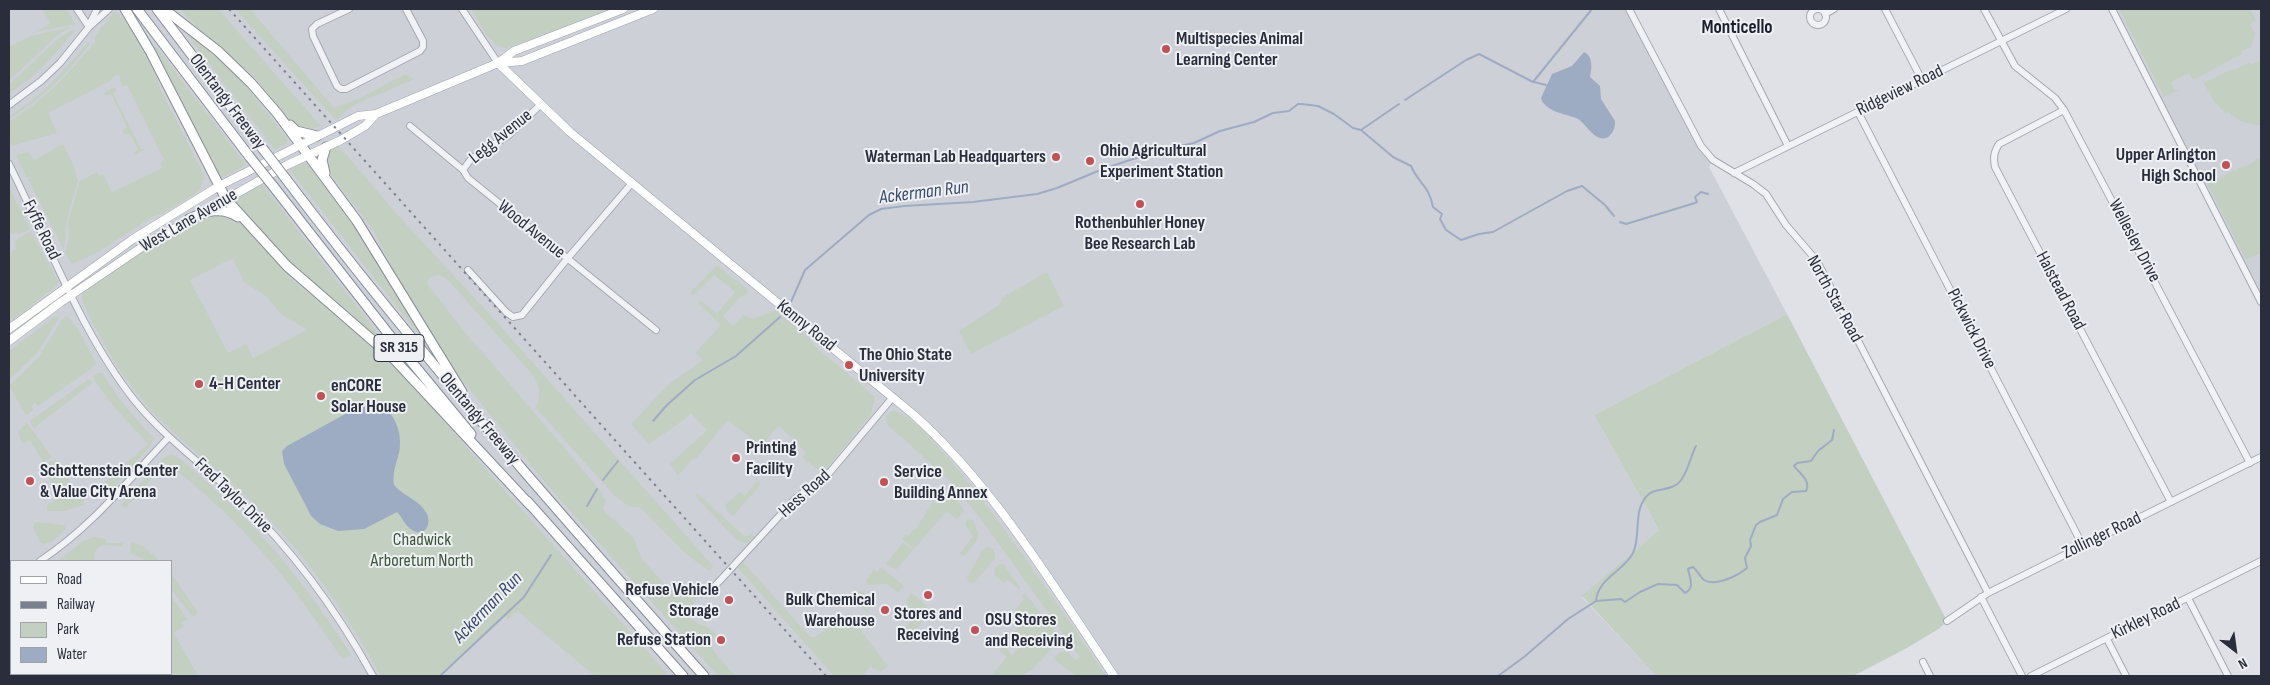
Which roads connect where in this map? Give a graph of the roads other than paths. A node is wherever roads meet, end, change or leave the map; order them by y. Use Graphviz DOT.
graph roads {
  1 [pos="77,9"];
  2 [pos="97,9"];
  3 [pos="109,9"];
  4 [pos="125,9"];
  5 [pos="137,9"];
  6 [pos="157,9"];
  7 [pos="164,9"];
  8 [pos="349,9"];
  9 [pos="406,9"];
  10 [pos="462,9"];
  11 [pos="623,9"];
  12 [pos="653,9"];
  13 [pos="1630,9"];
  14 [pos="1718,9"];
  15 [pos="1834,9"];
  16 [pos="1885,9"];
  17 [pos="1984,9"];
  18 [pos="2066,9"];
  19 [pos="2112,9"];
  20 [pos="1825,14"];
  21 [pos="88,27"];
  22 [pos="2001,41"];
  23 [pos="498,63"];
  24 [pos="1922,80"];
  25 [pos="9,105"];
  26 [pos="540,105"];
  27 [pos="2064,110"];
  28 [pos="277,112"];
  29 [pos="1858,112"];
  30 [pos="376,114"];
  31 [pos="410,126"];
  32 [pos="316,136"];
  33 [pos="300,144"];
  34 [pos="326,146"];
  35 [pos="1788,146"];
  36 [pos="308,155"];
  37 [pos="9,164"];
  38 [pos="463,170"];
  39 [pos="1734,173"];
  40 [pos="632,183"];
  41 [pos="219,186"];
  42 [pos="333,189"];
  43 [pos="226,198"];
  44 [pos="189,219"];
  45 [pos="248,224"];
  46 [pos="567,259"];
  47 [pos="468,270"];
  48 [pos="67,285"];
  49 [pos="72,295"];
  50 [pos="2261,302"];
  51 [pos="9,329"];
  52 [pos="656,330"];
  53 [pos="9,341"];
  54 [pos="893,398"];
  55 [pos="480,422"];
  56 [pos="169,437"];
  57 [pos="2261,457"];
  58 [pos="2250,463"];
  59 [pos="2171,502"];
  60 [pos="531,506"];
  61 [pos="2083,546"];
  62 [pos="41,560"];
  63 [pos="2261,561"];
  64 [pos="714,587"];
  65 [pos="1988,593"];
  66 [pos="1982,597"];
  67 [pos="2188,598"];
  68 [pos="1947,621"];
  69 [pos="2107,638"];
  70 [pos="1922,662"];
  71 [pos="373,676"];
  72 [pos="683,676"];
  73 [pos="704,676"];
  74 [pos="1114,676"];
  75 [pos="1930,676"];
  76 [pos="2022,676"];
  77 [pos="2031,676"];
  78 [pos="2126,676"];
  79 [pos="2228,676"];
  1 -- 21 [label="street"];
  2 -- 21 [label="street"];
  3 -- 21 [label="street"];
  4 -- 41 [label="highway"];
  5 -- 60 [label="highway, Olentangy Freeway / SR 315, bridge"];
  6 -- 55 [label="highway, Olentangy Freeway / SR 315, bridge"];
  7 -- 28 [label="highway"];
  8 -- 9 [label="street"];
  10 -- 23 [label="street, Kenny Road"];
  11 -- 23 [label="main road, West Lane Avenue"];
  12 -- 23 [label="main road, West Lane Avenue"];
  13 -- 39 [label="street, North Star Road"];
  14 -- 35 [label="street"];
  15 -- 20 [label="street"];
  16 -- 24 [label="street"];
  17 -- 22 [label="street, Wellesley Drive"];
  18 -- 22 [label="street, Ridgeview Road"];
  19 -- 50 [label="street"];
  21 -- 25 [label="street"];
  22 -- 24 [label="street, Ridgeview Road"];
  22 -- 27 [label="street, Wellesley Drive"];
  23 -- 26 [label="main road, Kenny Road"];
  23 -- 30 [label="main road, West Lane Avenue"];
  24 -- 29 [label="street, Ridgeview Road"];
  26 -- 38 [label="street, Legg Avenue"];
  26 -- 40 [label="main road, Kenny Road"];
  27 -- 58 [label="street, Wellesley Drive"];
  27 -- 59 [label="street, Halstead Road"];
  28 -- 32 [label="highway"];
  28 -- 33 [label="highway"];
  29 -- 35 [label="street, Ridgeview Road"];
  29 -- 61 [label="street, Pickwick Drive"];
  30 -- 32 [label="main road, West Lane Avenue"];
  30 -- 34 [label="main road, West Lane Avenue"];
  31 -- 38 [label="street, Wood Avenue"];
  32 -- 33 [label="main road, West Lane Avenue"];
  33 -- 36 [label="highway"];
  33 -- 41 [label="main road, West Lane Avenue"];
  34 -- 36 [label="main road, West Lane Avenue"];
  34 -- 42 [label="highway"];
  35 -- 39 [label="street, Ridgeview Road"];
  36 -- 42 [label="highway"];
  36 -- 43 [label="main road, West Lane Avenue"];
  37 -- 48 [label="street, Fyffe Road"];
  38 -- 46 [label="street, Wood Avenue"];
  39 -- 65 [label="street, North Star Road"];
  40 -- 46 [label="street"];
  40 -- 54 [label="main road, Kenny Road"];
  41 -- 43 [label="highway"];
  41 -- 48 [label="main road, West Lane Avenue"];
  42 -- 55 [label="highway"];
  43 -- 44 [label="main road, West Lane Avenue"];
  43 -- 45 [label="highway"];
  44 -- 45 [label="highway"];
  44 -- 49 [label="main road, West Lane Avenue"];
  45 -- 60 [label="highway"];
  46 -- 47 [label="street"];
  46 -- 52 [label="street, Wood Avenue"];
  48 -- 49 [label="street, Fyffe Road"];
  48 -- 51 [label="main road, West Lane Avenue"];
  49 -- 53 [label="main road, West Lane Avenue"];
  49 -- 56 [label="street, Fred Taylor Drive"];
  54 -- 64 [label="street, Hess Road"];
  54 -- 74 [label="main road, Kenny Road"];
  55 -- 73 [label="highway, Olentangy Freeway / SR 315"];
  56 -- 62 [label="street"];
  56 -- 71 [label="street, Fred Taylor Drive"];
  57 -- 58 [label="street, Zollinger Road"];
  58 -- 59 [label="street, Zollinger Road"];
  59 -- 61 [label="street, Zollinger Road"];
  60 -- 72 [label="highway, Olentangy Freeway / SR 315"];
  61 -- 65 [label="street, Zollinger Road"];
  63 -- 67 [label="street, Kirkley Road"];
  65 -- 66 [label="street, Zollinger Road"];
  66 -- 68 [label="street, Zollinger Road"];
  66 -- 76 [label="street"];
  67 -- 69 [label="street, Kirkley Road"];
  67 -- 79 [label="street"];
  69 -- 77 [label="street, Kirkley Road"];
  69 -- 78 [label="street"];
  70 -- 75 [label="street"];
}
